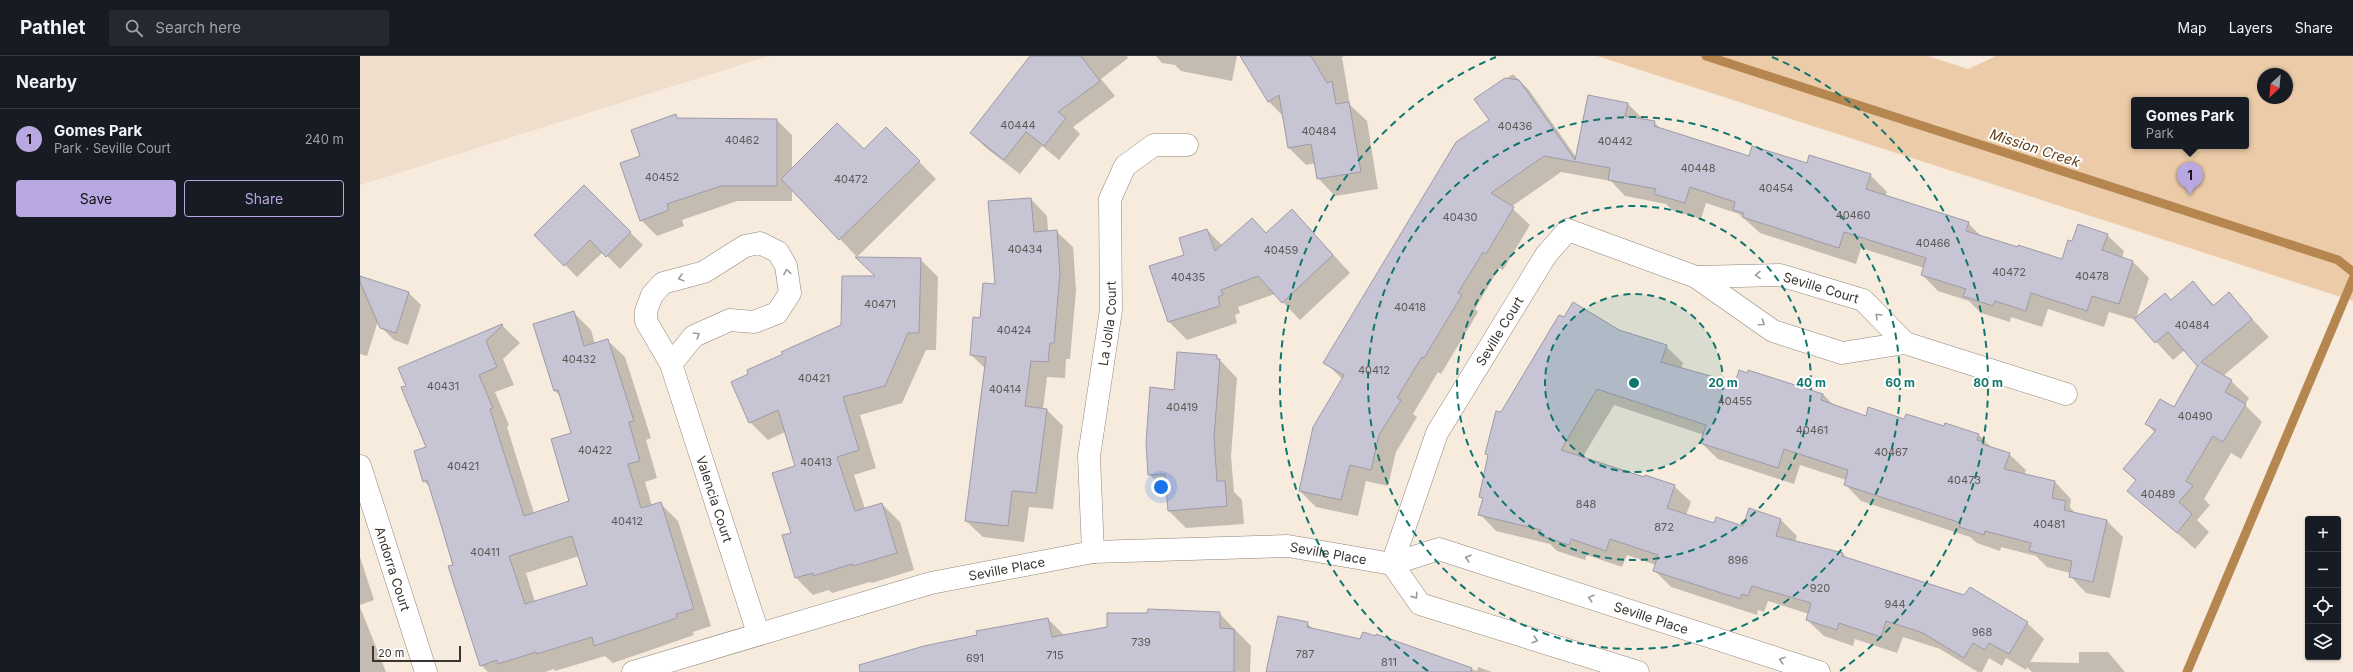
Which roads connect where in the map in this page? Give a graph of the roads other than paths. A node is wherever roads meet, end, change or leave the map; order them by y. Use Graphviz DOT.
graph roads {
  1 [pos="1187,144"];
  2 [pos="1696,277"];
  3 [pos="1905,343"];
  4 [pos="671,364"];
  5 [pos="2066,394"];
  6 [pos="360,466"];
  7 [pos="1093,552"];
  8 [pos="1392,564"];
  9 [pos="758,633"];
  10 [pos="426,672"];
  11 [pos="633,672"];
  12 [pos="1638,672"];
  13 [pos="1819,672"];
  1 -- 7 [label="street, La Jolla Court"];
  2 -- 3 [label="street, Seville Court, one-way"];
  3 -- 2 [label="street, Seville Court, one-way"];
  2 -- 8 [label="street, Seville Court"];
  3 -- 5 [label="street, Seville Court"];
  4 -- 4 [label="street, Valencia Court, one-way"];
  4 -- 9 [label="street, Valencia Court"];
  6 -- 10 [label="street, Andorra Court"];
  7 -- 8 [label="street, Seville Place"];
  7 -- 9 [label="street, Seville Place"];
  8 -- 12 [label="street, one-way"];
  13 -- 8 [label="street, Seville Place, one-way"];
  9 -- 11 [label="street, Seville Place"];
}
